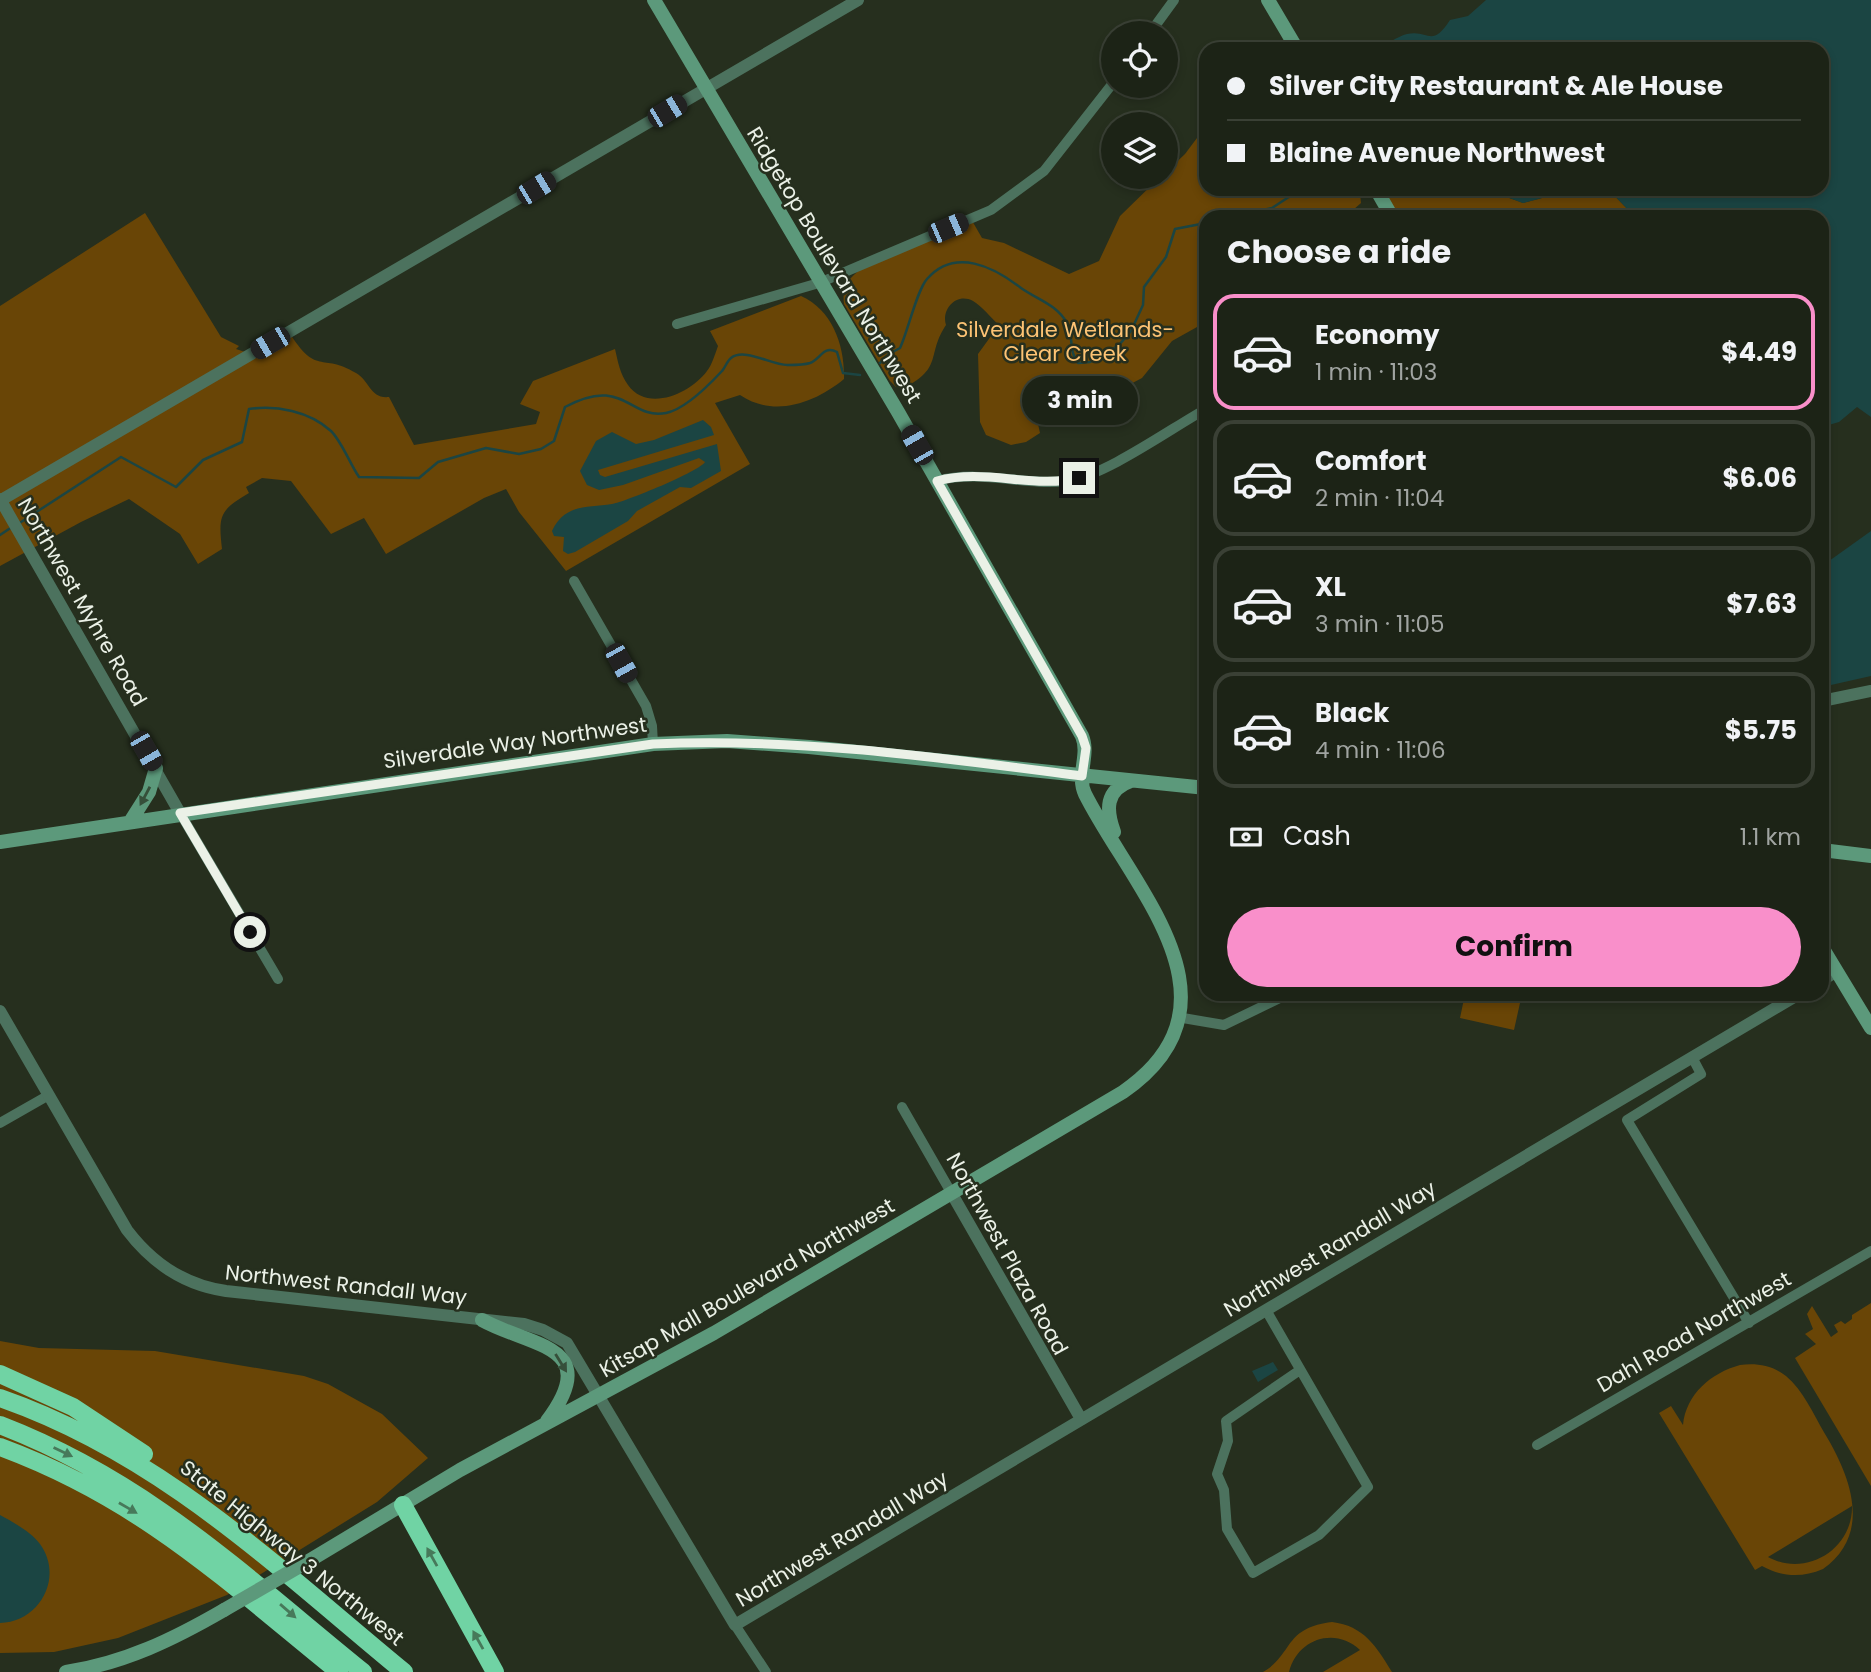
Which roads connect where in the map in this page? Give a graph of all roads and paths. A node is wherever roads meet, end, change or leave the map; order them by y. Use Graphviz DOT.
graph roads {
  1 [pos="654,0"];
  2 [pos="858,0"];
  3 [pos="1174,0"];
  4 [pos="1268,0"];
  5 [pos="1159,21"];
  6 [pos="1293,42"];
  7 [pos="705,89"];
  8 [pos="1101,98"];
  9 [pos="819,283"];
  10 [pos="677,324"];
  11 [pos="1199,413"];
  12 [pos="937,481"];
  13 [pos="0,500"];
  14 [pos="574,581"];
  15 [pos="1871,691"];
  16 [pos="1829,700"];
  17 [pos="653,744"];
  18 [pos="156,768"];
  19 [pos="1082,776"];
  20 [pos="1132,781"];
  21 [pos="1199,787"];
  22 [pos="180,813"];
  23 [pos="130,822"];
  24 [pos="0,842"];
  25 [pos="1829,851"];
  26 [pos="1871,856"];
  27 [pos="1122,857"];
  28 [pos="1829,958"];
  29 [pos="1837,971"];
  30 [pos="1829,976"];
  31 [pos="278,979"];
  32 [pos="1274,1001"];
  33 [pos="1787,1001"];
  34 [pos="0,1011"];
  35 [pos="1177,1017"];
  36 [pos="1871,1028"];
  37 [pos="1692,1058"];
  38 [pos="49,1095"];
  39 [pos="902,1107"];
  40 [pos="0,1123"];
  41 [pos="952,1194"];
  42 [pos="1871,1251"];
  43 [pos="1266,1310"];
  44 [pos="482,1320"];
  45 [pos="1749,1322"];
  46 [pos="1300,1370"];
  47 [pos="0,1374"];
  48 [pos="0,1398"];
  49 [pos="598,1398"];
  50 [pos="1081,1419"];
  51 [pos="0,1425"];
  52 [pos="544,1425"];
  53 [pos="1537,1445"];
  54 [pos="0,1447"];
  55 [pos="403,1505"];
  56 [pos="240,1535"];
  57 [pos="735,1625"];
  58 [pos="66,1672"];
  59 [pos="339,1672"];
  60 [pos="363,1672"];
  61 [pos="404,1672"];
  62 [pos="495,1672"];
  63 [pos="766,1672"];
  1 -- 7 [label="main road, Ridgetop Boulevard Northwest"];
  2 -- 7 [label="street"];
  3 -- 5 [label="street"];
  4 -- 6 [label="main road"];
  7 -- 9 [label="main road, Ridgetop Boulevard Northwest"];
  7 -- 13 [label="street"];
  8 -- 9 [label="street"];
  9 -- 10 [label="street"];
  9 -- 12 [label="main road, Ridgetop Boulevard Northwest"];
  11 -- 12 [label="street"];
  12 -- 19 [label="main road, Ridgetop Boulevard Northwest"];
  13 -- 18 [label="street, Northwest Myhre Road"];
  14 -- 17 [label="street"];
  15 -- 16 [label="street"];
  17 -- 19 [label="main road, Silverdale Way Northwest"];
  17 -- 22 [label="main road, Silverdale Way Northwest"];
  18 -- 22 [label="street, Northwest Myhre Road"];
  18 -- 23 [label="main road, one-way"];
  19 -- 20 [label="main road, Silverdale Way Northwest"];
  19 -- 27 [label="main road, Kitsap Mall Boulevard Northwest"];
  20 -- 21 [label="main road, Silverdale Way Northwest"];
  20 -- 27 [label="main road"];
  22 -- 23 [label="main road, Silverdale Way Northwest"];
  22 -- 31 [label="street, Northwest Myhre Road"];
  23 -- 24 [label="main road, Silverdale Way Northwest"];
  25 -- 26 [label="main road"];
  27 -- 35 [label="main road, Kitsap Mall Boulevard Northwest"];
  28 -- 29 [label="main road"];
  29 -- 30 [label="street"];
  29 -- 36 [label="main road"];
  32 -- 35 [label="street"];
  33 -- 37 [label="street, Northwest Randall Way"];
  34 -- 38 [label="street, Northwest Randall Way"];
  35 -- 41 [label="main road, Kitsap Mall Boulevard Northwest"];
  37 -- 43 [label="street, Northwest Randall Way"];
  37 -- 45 [label="street"];
  38 -- 40 [label="street"];
  38 -- 44 [label="street, Northwest Randall Way"];
  39 -- 41 [label="street, Northwest Plaza Road"];
  41 -- 49 [label="main road, Kitsap Mall Boulevard Northwest"];
  41 -- 50 [label="street, Northwest Plaza Road"];
  42 -- 45 [label="street, Dahl Road Northwest"];
  43 -- 46 [label="street"];
  43 -- 50 [label="street, Northwest Randall Way"];
  44 -- 49 [label="street, Northwest Randall Way"];
  44 -- 52 [label="main road, one-way"];
  45 -- 53 [label="street, Dahl Road Northwest"];
  46 -- 46 [label="street"];
  47 -- 56 [label="highway"];
  48 -- 56 [label="highway, State Highway 3 Northwest"];
  49 -- 52 [label="main road, Kitsap Mall Boulevard Northwest"];
  49 -- 57 [label="street, Northwest Randall Way"];
  50 -- 57 [label="street, Northwest Randall Way"];
  51 -- 60 [label="highway, one-way"];
  52 -- 55 [label="main road, Kitsap Mall Boulevard Northwest"];
  54 -- 59 [label="highway, one-way"];
  55 -- 58 [label="main road, Kitsap Mall Boulevard Northwest, bridge"];
  62 -- 55 [label="highway, one-way"];
  56 -- 61 [label="highway, State Highway 3 Northwest"];
  57 -- 63 [label="street"];
}
